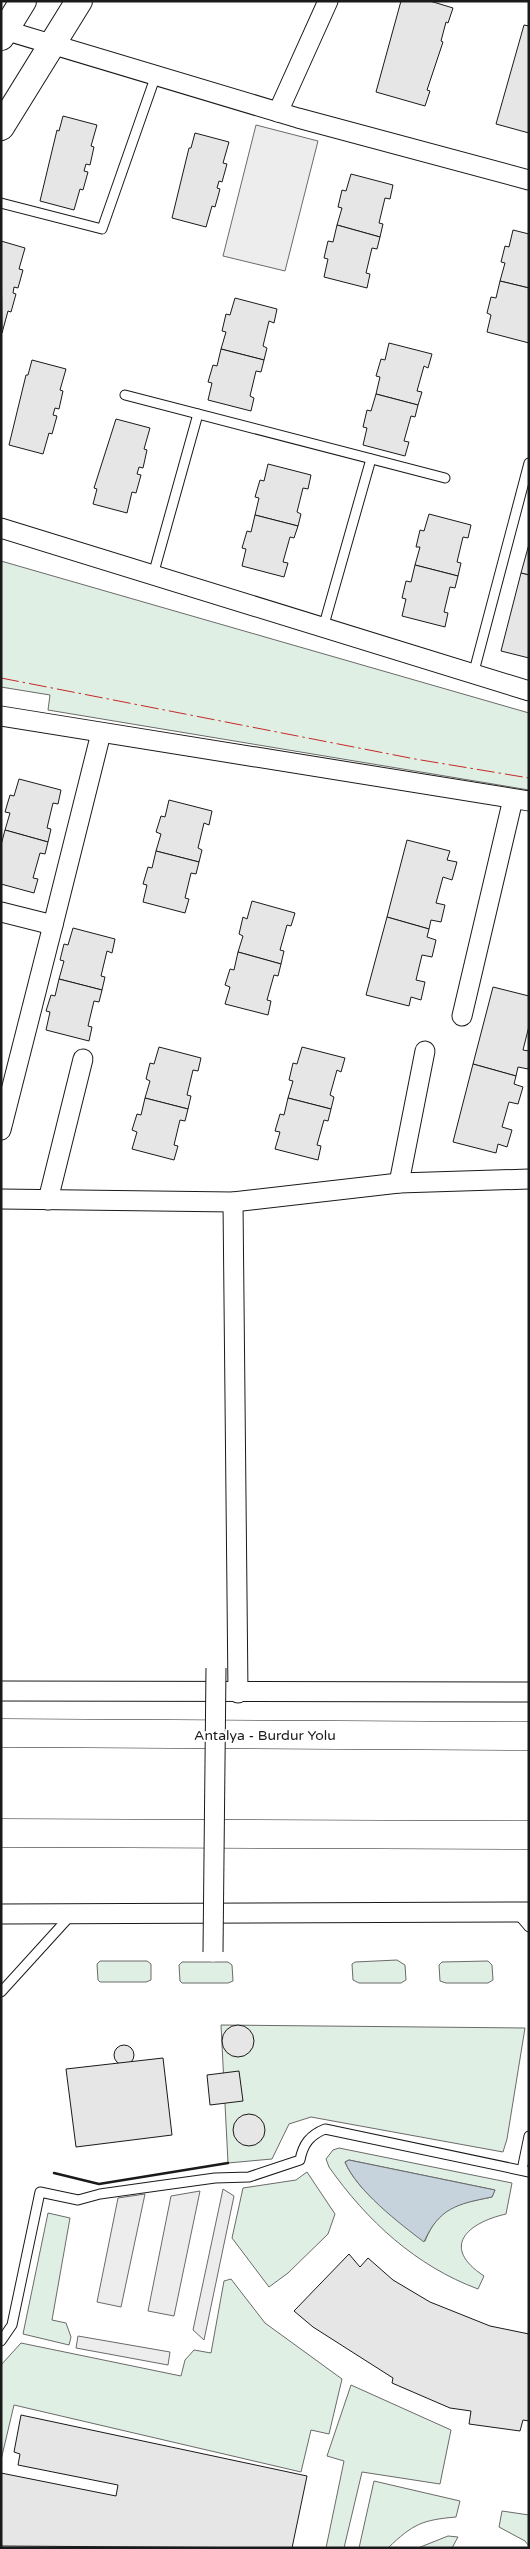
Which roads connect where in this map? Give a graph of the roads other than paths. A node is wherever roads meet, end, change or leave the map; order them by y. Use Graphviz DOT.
graph roads {
  1 [pos="23,1"];
  2 [pos="79,1"];
  3 [pos="328,1"];
  4 [pos="3,32"];
  5 [pos="54,44"];
  6 [pos="156,75"];
  7 [pos="278,112"];
  8 [pos="1,127"];
  9 [pos="529,180"];
  10 [pos="1,203"];
  11 [pos="125,395"];
  12 [pos="198,414"];
  13 [pos="371,459"];
  14 [pos="529,463"];
  15 [pos="445,478"];
  16 [pos="1,528"];
  17 [pos="153,575"];
  18 [pos="323,628"];
  19 [pos="473,675"];
  20 [pos="529,690"];
  21 [pos="1,716"];
  22 [pos="101,733"];
  23 [pos="521,800"];
  24 [pos="1,912"];
  25 [pos="53,926"];
  26 [pos="462,1016"];
  27 [pos="425,1050"];
  28 [pos="83,1059"];
  29 [pos="1,1130"];
  30 [pos="529,1180"];
  31 [pos="399,1183"];
  32 [pos="1,1199"];
  33 [pos="48,1200"];
  34 [pos="233,1202"];
  35 [pos="216,1668"];
  36 [pos="1,1690"];
  37 [pos="529,1692"];
  38 [pos="238,1693"];
  39 [pos="1,1718"];
  40 [pos="1,1733"];
  41 [pos="135,1734"];
  42 [pos="529,1736"];
  43 [pos="1,1833"];
  44 [pos="529,1835"];
  45 [pos="523,1912"];
  46 [pos="1,1914"];
  47 [pos="73,1914"];
  48 [pos="529,1928"];
  49 [pos="213,1952"];
  50 [pos="1,1992"];
  51 [pos="529,2136"];
  52 [pos="525,2171"];
  53 [pos="1,2341"];
  1 -- 4 [label="street"];
  2 -- 5 [label="street"];
  3 -- 7 [label="street"];
  4 -- 5 [label="street"];
  5 -- 6 [label="street"];
  5 -- 8 [label="street"];
  6 -- 7 [label="street"];
  6 -- 10 [label="lane"];
  7 -- 9 [label="street"];
  11 -- 12 [label="lane"];
  12 -- 13 [label="lane"];
  12 -- 17 [label="lane"];
  13 -- 15 [label="lane"];
  13 -- 18 [label="lane"];
  14 -- 19 [label="lane"];
  16 -- 17 [label="street"];
  17 -- 18 [label="street"];
  18 -- 19 [label="street"];
  19 -- 20 [label="street"];
  21 -- 22 [label="street"];
  22 -- 23 [label="street"];
  22 -- 25 [label="street"];
  23 -- 26 [label="street"];
  24 -- 25 [label="street"];
  25 -- 29 [label="street"];
  27 -- 31 [label="street"];
  28 -- 33 [label="street"];
  30 -- 31 [label="street"];
  31 -- 34 [label="street"];
  32 -- 33 [label="street"];
  33 -- 34 [label="street"];
  34 -- 38 [label="street"];
  35 -- 49 [label="street, bridge"];
  36 -- 38 [label="street"];
  37 -- 38 [label="street"];
  39 -- 41 [label="highway"];
  40 -- 41 [label="highway, Antalya - Burdur Yolu"];
  41 -- 42 [label="highway, Antalya - Burdur Yolu"];
  43 -- 44 [label="highway"];
  45 -- 47 [label="street"];
  45 -- 48 [label="lane"];
  46 -- 47 [label="street"];
  47 -- 50 [label="lane"];
  51 -- 52 [label="lane"];
  52 -- 53 [label="lane"];
}
